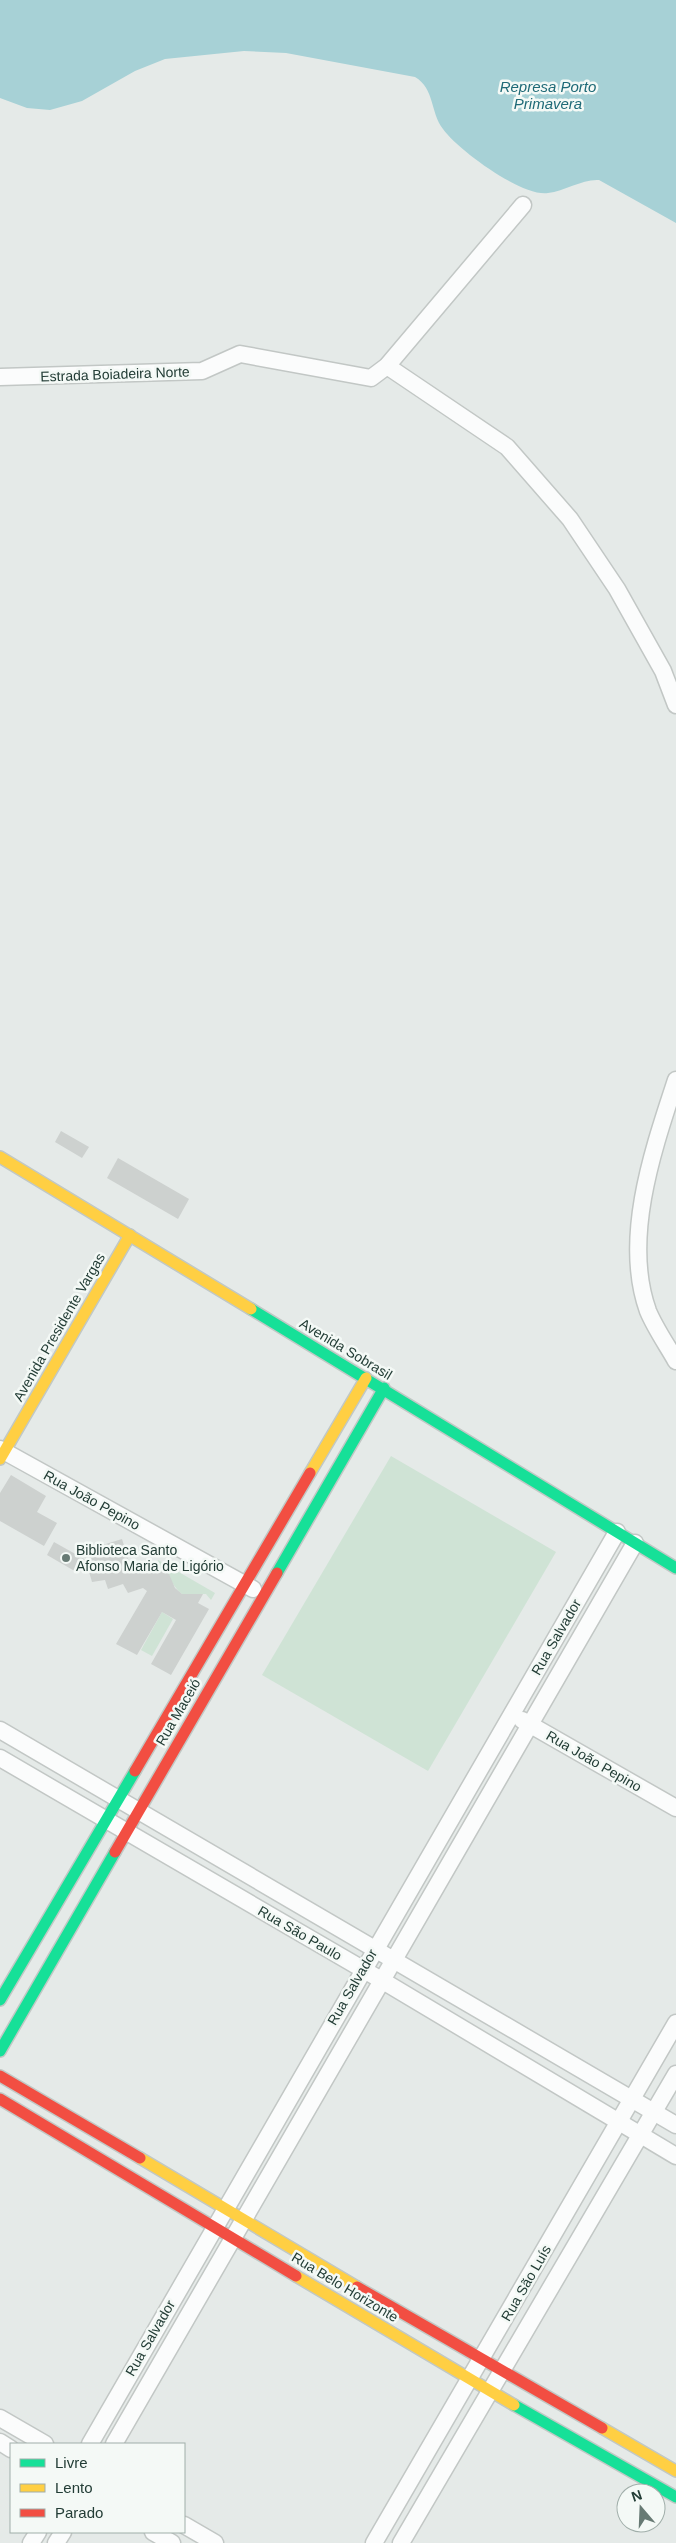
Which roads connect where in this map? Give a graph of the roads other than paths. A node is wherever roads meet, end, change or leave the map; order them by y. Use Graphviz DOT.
graph roads {
  1 [pos="523,205"];
  2 [pos="382,370"];
  3 [pos="0,377"];
  4 [pos="676,706"];
  5 [pos="676,1082"];
  6 [pos="0,1157"];
  7 [pos="130,1235"];
  8 [pos="676,1361"];
  9 [pos="366,1378"];
  10 [pos="384,1388"];
  11 [pos="1,1453"];
  12 [pos="617,1532"];
  13 [pos="635,1543"];
  14 [pos="676,1568"];
  15 [pos="245,1585"];
  16 [pos="264,1595"];
  17 [pos="171,1709"];
  18 [pos="511,1714"];
  19 [pos="191,1720"];
  20 [pos="531,1724"];
  21 [pos="0,1730"];
  22 [pos="42,1754"];
  23 [pos="0,1758"];
  24 [pos="30,1777"];
  25 [pos="118,1799"];
  26 [pos="676,1808"];
  27 [pos="138,1810"];
  28 [pos="104,1821"];
  29 [pos="125,1833"];
  30 [pos="204,1849"];
  31 [pos="192,1872"];
  32 [pos="416,1876"];
  33 [pos="437,1887"];
  34 [pos="56,1903"];
  35 [pos="301,1906"];
  36 [pos="78,1915"];
  37 [pos="289,1927"];
  38 [pos="374,1948"];
  39 [pos="395,1960"];
  40 [pos="362,1969"];
  41 [pos="382,1981"];
  42 [pos="25,1982"];
  43 [pos="0,2000"];
  44 [pos="487,2014"];
  45 [pos="676,2023"];
  46 [pos="475,2036"];
  47 [pos="0,2051"];
  48 [pos="314,2054"];
  49 [pos="334,2063"];
  50 [pos="578,2067"];
  51 [pos="676,2074"];
  52 [pos="0,2076"];
  53 [pos="565,2090"];
  54 [pos="0,2099"];
  55 [pos="632,2099"];
  56 [pos="654,2112"];
  57 [pos="74,2119"];
  58 [pos="618,2122"];
  59 [pos="676,2125"];
  60 [pos="640,2135"];
  61 [pos="63,2137"];
  62 [pos="676,2156"];
  63 [pos="226,2208"];
  64 [pos="243,2217"];
  65 [pos="215,2227"];
  66 [pos="232,2237"];
  67 [pos="533,2270"];
  68 [pos="554,2280"];
  69 [pos="482,2360"];
  70 [pos="500,2370"];
  71 [pos="470,2380"];
  72 [pos="489,2391"];
  73 [pos="115,2400"];
  74 [pos="134,2409"];
  75 [pos="0,2418"];
  76 [pos="43,2443"];
  77 [pos="91,2443"];
  78 [pos="115,2443"];
  79 [pos="676,2471"];
  80 [pos="676,2498"];
  81 [pos="185,2526"];
  82 [pos="154,2533"];
  83 [pos="380,2541"];
  84 [pos="172,2543"];
  85 [pos="215,2543"];
  86 [pos="401,2543"];
  1 -- 2 [label="street"];
  2 -- 3 [label="street, Estrada Boiadeira Norte"];
  2 -- 4 [label="street"];
  5 -- 8 [label="street"];
  6 -- 7 [label="street, Avenida Sobrasil"];
  7 -- 9 [label="street, Avenida Sobrasil"];
  7 -- 11 [label="street, Avenida Presidente Vargas"];
  9 -- 10 [label="street, Avenida Sobrasil"];
  9 -- 15 [label="street, Rua Maceió"];
  10 -- 12 [label="street, Avenida Sobrasil"];
  10 -- 16 [label="street, Rua Maceió"];
  11 -- 15 [label="street, Rua João Pepino"];
  12 -- 13 [label="street, Avenida Sobrasil"];
  12 -- 18 [label="street, Rua Salvador"];
  13 -- 14 [label="street, Avenida Sobrasil"];
  13 -- 20 [label="street, Rua Salvador"];
  15 -- 16 [label="street, Rua João Pepino"];
  15 -- 17 [label="street, Rua Maceió"];
  16 -- 19 [label="street, Rua Maceió"];
  17 -- 19 [label="street"];
  17 -- 25 [label="street, Rua Maceió"];
  18 -- 20 [label="street, Rua João Pepino"];
  18 -- 32 [label="street, Rua Salvador"];
  19 -- 27 [label="street, Rua Maceió"];
  20 -- 26 [label="street, Rua João Pepino"];
  20 -- 33 [label="street, Rua Salvador"];
  21 -- 22 [label="street, Rua São Paulo"];
  22 -- 24 [label="street"];
  22 -- 25 [label="street, Rua São Paulo"];
  23 -- 24 [label="street, Rua São Paulo"];
  24 -- 28 [label="street, Rua São Paulo"];
  25 -- 27 [label="street, Rua São Paulo"];
  25 -- 28 [label="street, Rua Maceió"];
  27 -- 29 [label="street, Rua Maceió"];
  27 -- 30 [label="street, Rua São Paulo"];
  28 -- 29 [label="street, Rua São Paulo"];
  28 -- 34 [label="street, Rua Maceió"];
  29 -- 31 [label="street, Rua São Paulo"];
  29 -- 36 [label="street, Rua Maceió"];
  30 -- 31 [label="street"];
  30 -- 35 [label="street, Rua São Paulo"];
  31 -- 37 [label="street, Rua São Paulo"];
  32 -- 33 [label="street"];
  32 -- 38 [label="street, Rua Salvador"];
  33 -- 39 [label="street, Rua Salvador"];
  34 -- 36 [label="street"];
  34 -- 42 [label="street, Rua Maceió"];
  35 -- 37 [label="street"];
  35 -- 38 [label="street, Rua São Paulo"];
  36 -- 42 [label="street, Rua Maceió"];
  37 -- 40 [label="street, Rua São Paulo"];
  38 -- 39 [label="street, Rua São Paulo"];
  38 -- 40 [label="street, Rua Salvador"];
  39 -- 41 [label="street, Rua Salvador"];
  39 -- 44 [label="street, Rua São Paulo"];
  40 -- 41 [label="street, Rua São Paulo"];
  40 -- 48 [label="street, Rua Salvador"];
  41 -- 46 [label="street, Rua São Paulo"];
  41 -- 49 [label="street, Rua Salvador"];
  42 -- 43 [label="street, Rua Maceió"];
  42 -- 47 [label="street, Rua Maceió"];
  44 -- 46 [label="street"];
  44 -- 50 [label="street, Rua São Paulo"];
  45 -- 55 [label="street, Rua São Luís"];
  46 -- 53 [label="street, Rua São Paulo"];
  48 -- 49 [label="street"];
  48 -- 63 [label="street, Rua Salvador"];
  49 -- 64 [label="street, Rua Salvador"];
  50 -- 53 [label="street"];
  50 -- 55 [label="street, Rua São Paulo"];
  51 -- 56 [label="street, Rua São Luís"];
  52 -- 57 [label="street, Rua Belo Horizonte"];
  53 -- 58 [label="street, Rua São Paulo"];
  54 -- 61 [label="street, Rua Belo Horizonte"];
  55 -- 56 [label="street, Rua São Paulo"];
  55 -- 58 [label="street, Rua São Luís"];
  56 -- 59 [label="street, Rua São Paulo"];
  56 -- 60 [label="street, Rua São Luís"];
  57 -- 61 [label="street"];
  57 -- 63 [label="street, Rua Belo Horizonte"];
  58 -- 60 [label="street, Rua São Paulo"];
  58 -- 67 [label="street, Rua São Luís"];
  60 -- 62 [label="street, Rua São Paulo"];
  60 -- 68 [label="street, Rua São Luís"];
  61 -- 65 [label="street, Rua Belo Horizonte"];
  63 -- 64 [label="street, Rua Belo Horizonte"];
  63 -- 65 [label="street, Rua Salvador"];
  64 -- 66 [label="street, Rua Salvador"];
  64 -- 69 [label="street, Rua Belo Horizonte"];
  65 -- 66 [label="street, Rua Belo Horizonte"];
  65 -- 73 [label="street, Rua Salvador"];
  66 -- 71 [label="street, Rua Belo Horizonte"];
  66 -- 74 [label="street, Rua Salvador"];
  67 -- 68 [label="street"];
  67 -- 69 [label="street, Rua São Luís"];
  68 -- 70 [label="street, Rua São Luís"];
  69 -- 70 [label="street, Rua Belo Horizonte"];
  69 -- 71 [label="street, Rua São Luís"];
  70 -- 72 [label="street, Rua São Luís"];
  70 -- 79 [label="street, Rua Belo Horizonte"];
  71 -- 72 [label="street, Rua Belo Horizonte"];
  71 -- 83 [label="street, Rua São Luís"];
  72 -- 80 [label="street, Rua Belo Horizonte"];
  72 -- 86 [label="street, Rua São Luís"];
  73 -- 74 [label="street"];
  73 -- 77 [label="street, Rua Salvador"];
  74 -- 78 [label="street, Rua Salvador"];
  75 -- 76 [label="street"];
  81 -- 85 [label="street"];
  82 -- 84 [label="street"];
}
